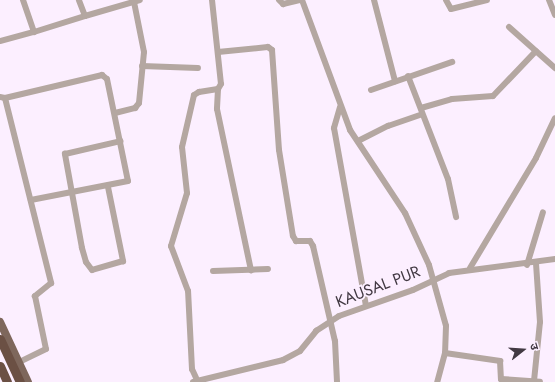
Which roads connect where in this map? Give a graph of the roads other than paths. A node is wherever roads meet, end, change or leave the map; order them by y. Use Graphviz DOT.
graph roads {
  1 [pos="24,0"];
  2 [pos="79,0"];
  3 [pos="212,0"];
  4 [pos="279,0"];
  5 [pos="301,0"];
  6 [pos="374,0"];
  7 [pos="446,0"];
  8 [pos="487,0"];
  9 [pos="549,0"];
  10 [pos="139,1"];
  11 [pos="555,15"];
  12 [pos="85,16"];
  13 [pos="509,27"];
  14 [pos="34,32"];
  15 [pos="0,41"];
  16 [pos="218,52"];
  17 [pos="536,52"];
  18 [pos="452,62"];
  19 [pos="142,66"];
  20 [pos="198,68"];
  21 [pos="555,68"];
  22 [pos="408,76"];
  23 [pos="396,81"];
  24 [pos="218,89"];
  25 [pos="371,90"];
  26 [pos="2,97"];
  27 [pos="340,107"];
  28 [pos="421,111"];
  29 [pos="115,113"];
  30 [pos="555,118"];
  31 [pos="121,141"];
  32 [pos="358,142"];
  33 [pos="108,186"];
  34 [pos="74,194"];
  35 [pos="31,200"];
  36 [pos="543,212"];
  37 [pos="456,217"];
  38 [pos="555,259"];
  39 [pos="536,263"];
  40 [pos="527,265"];
  41 [pos="470,268"];
  42 [pos="268,269"];
  43 [pos="251,270"];
  44 [pos="213,271"];
  45 [pos="434,279"];
  46 [pos="366,305"];
  47 [pos="330,321"];
  48 [pos="0,322"];
  49 [pos="0,339"];
  50 [pos="445,353"];
  51 [pos="19,362"];
  52 [pos="0,366"];
  53 [pos="7,382"];
  54 [pos="20,382"];
  55 [pos="28,382"];
  56 [pos="196,382"];
  57 [pos="337,382"];
  58 [pos="437,382"];
  59 [pos="537,382"];
  1 -- 14 [label="street"];
  2 -- 12 [label="street"];
  3 -- 16 [label="street"];
  4 -- 5 [label="street"];
  5 -- 27 [label="street"];
  6 -- 23 [label="street"];
  7 -- 8 [label="street"];
  9 -- 11 [label="street"];
  10 -- 12 [label="street"];
  10 -- 19 [label="street"];
  12 -- 14 [label="street"];
  13 -- 17 [label="street"];
  14 -- 15 [label="street"];
  16 -- 24 [label="street"];
  16 -- 47 [label="street"];
  17 -- 21 [label="street"];
  17 -- 28 [label="street"];
  18 -- 22 [label="street"];
  19 -- 20 [label="street"];
  19 -- 29 [label="street"];
  22 -- 23 [label="street"];
  22 -- 28 [label="street"];
  23 -- 25 [label="street"];
  24 -- 43 [label="street"];
  24 -- 56 [label="street"];
  26 -- 29 [label="street"];
  26 -- 35 [label="street"];
  27 -- 32 [label="street"];
  27 -- 46 [label="street"];
  28 -- 32 [label="street"];
  28 -- 37 [label="street"];
  29 -- 31 [label="street"];
  30 -- 41 [label="street"];
  31 -- 33 [label="street"];
  31 -- 34 [label="street"];
  32 -- 45 [label="street"];
  33 -- 34 [label="street"];
  33 -- 34 [label="street"];
  34 -- 35 [label="street"];
  35 -- 51 [label="street"];
  36 -- 40 [label="street"];
  38 -- 39 [label="street, KAUSAL PUR"];
  39 -- 40 [label="street, KAUSAL PUR"];
  39 -- 59 [label="street"];
  40 -- 41 [label="street, KAUSAL PUR"];
  41 -- 45 [label="street, KAUSAL PUR"];
  42 -- 43 [label="street"];
  43 -- 44 [label="street"];
  45 -- 46 [label="street, KAUSAL PUR"];
  45 -- 50 [label="street"];
  46 -- 47 [label="street, KAUSAL PUR"];
  47 -- 56 [label="street, KAUSAL PUR"];
  47 -- 57 [label="street"];
  48 -- 51 [label="main road"];
  49 -- 54 [label="highway"];
  50 -- 58 [label="street"];
  50 -- 59 [label="street"];
  51 -- 55 [label="main road"];
  52 -- 53 [label="highway"];
}
